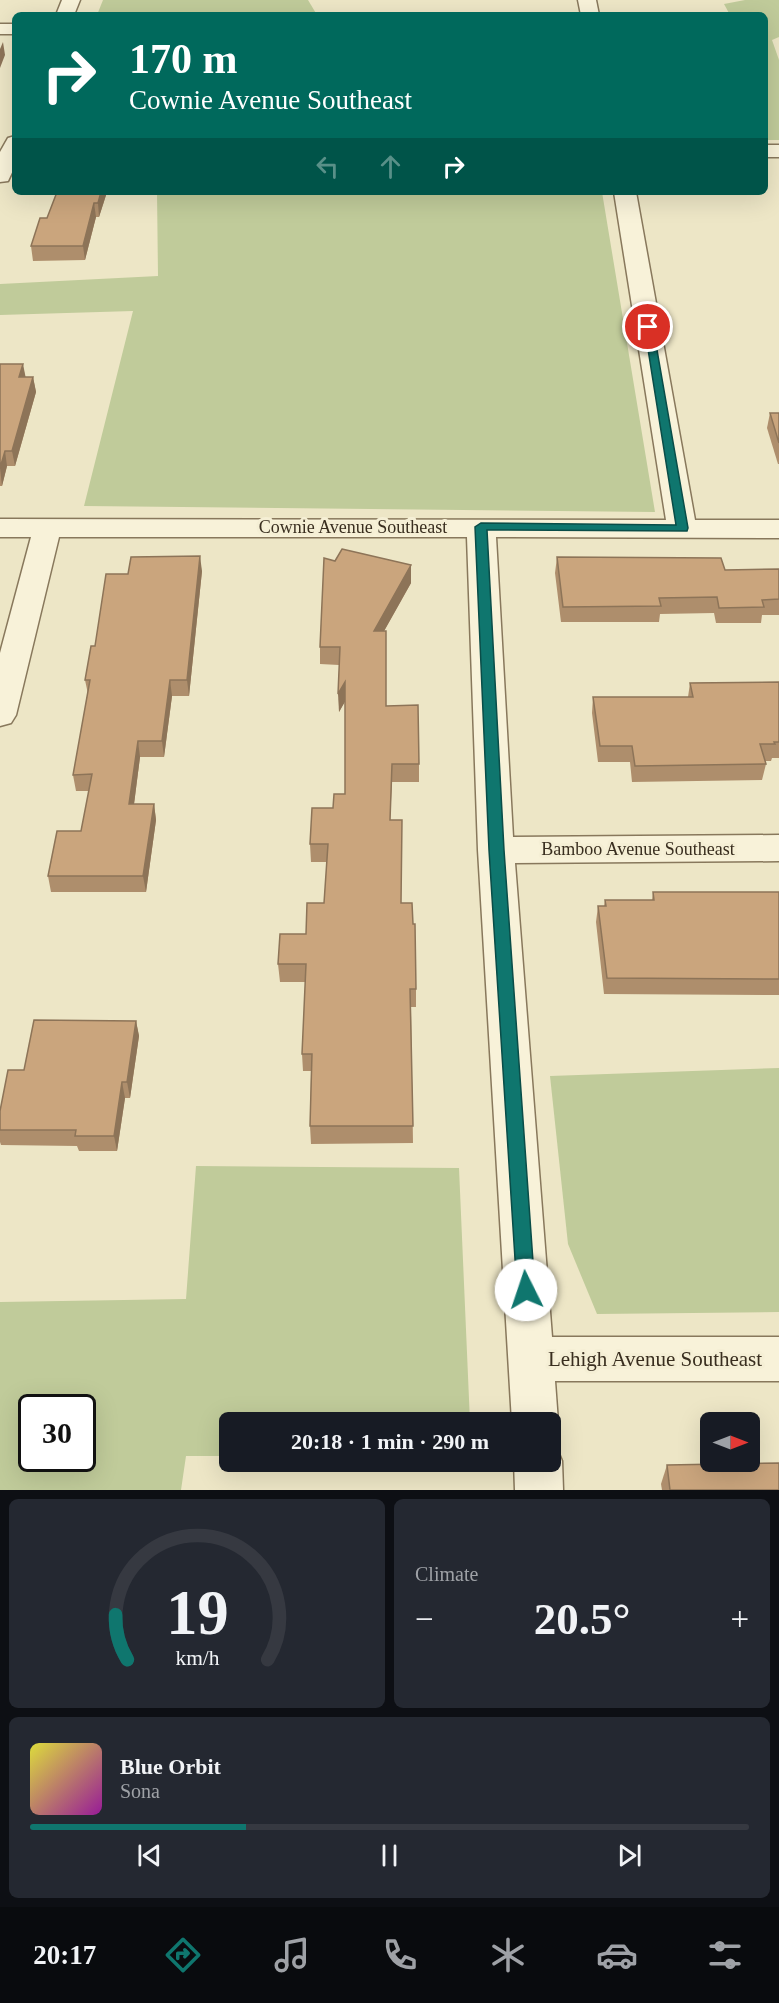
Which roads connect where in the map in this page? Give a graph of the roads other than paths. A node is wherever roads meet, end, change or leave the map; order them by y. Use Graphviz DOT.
graph roads {
  1 [pos="9,148"];
  2 [pos="0,176"];
  3 [pos="626,195"];
  4 [pos="481,527"];
  5 [pos="0,528"];
  6 [pos="682,528"];
  7 [pos="779,528"];
  8 [pos="47,529"];
  9 [pos="0,715"];
  10 [pos="779,848"];
  11 [pos="496,850"];
  12 [pos="531,1359"];
  13 [pos="779,1359"];
  14 [pos="534,1412"];
  15 [pos="538,1472"];
  16 [pos="540,1490"];
  1 -- 2 [label="street"];
  3 -- 6 [label="street"];
  4 -- 6 [label="street, Cownie Avenue Southeast"];
  4 -- 8 [label="street, Cownie Avenue Southeast"];
  4 -- 11 [label="street"];
  5 -- 8 [label="street, Cownie Avenue Southeast"];
  6 -- 7 [label="street, Cownie Avenue Southeast"];
  8 -- 9 [label="street"];
  10 -- 11 [label="street, Bamboo Avenue Southeast"];
  11 -- 12 [label="street"];
  12 -- 13 [label="street, Lehigh Avenue Southeast"];
  12 -- 14 [label="street"];
  15 -- 16 [label="street"];
}
